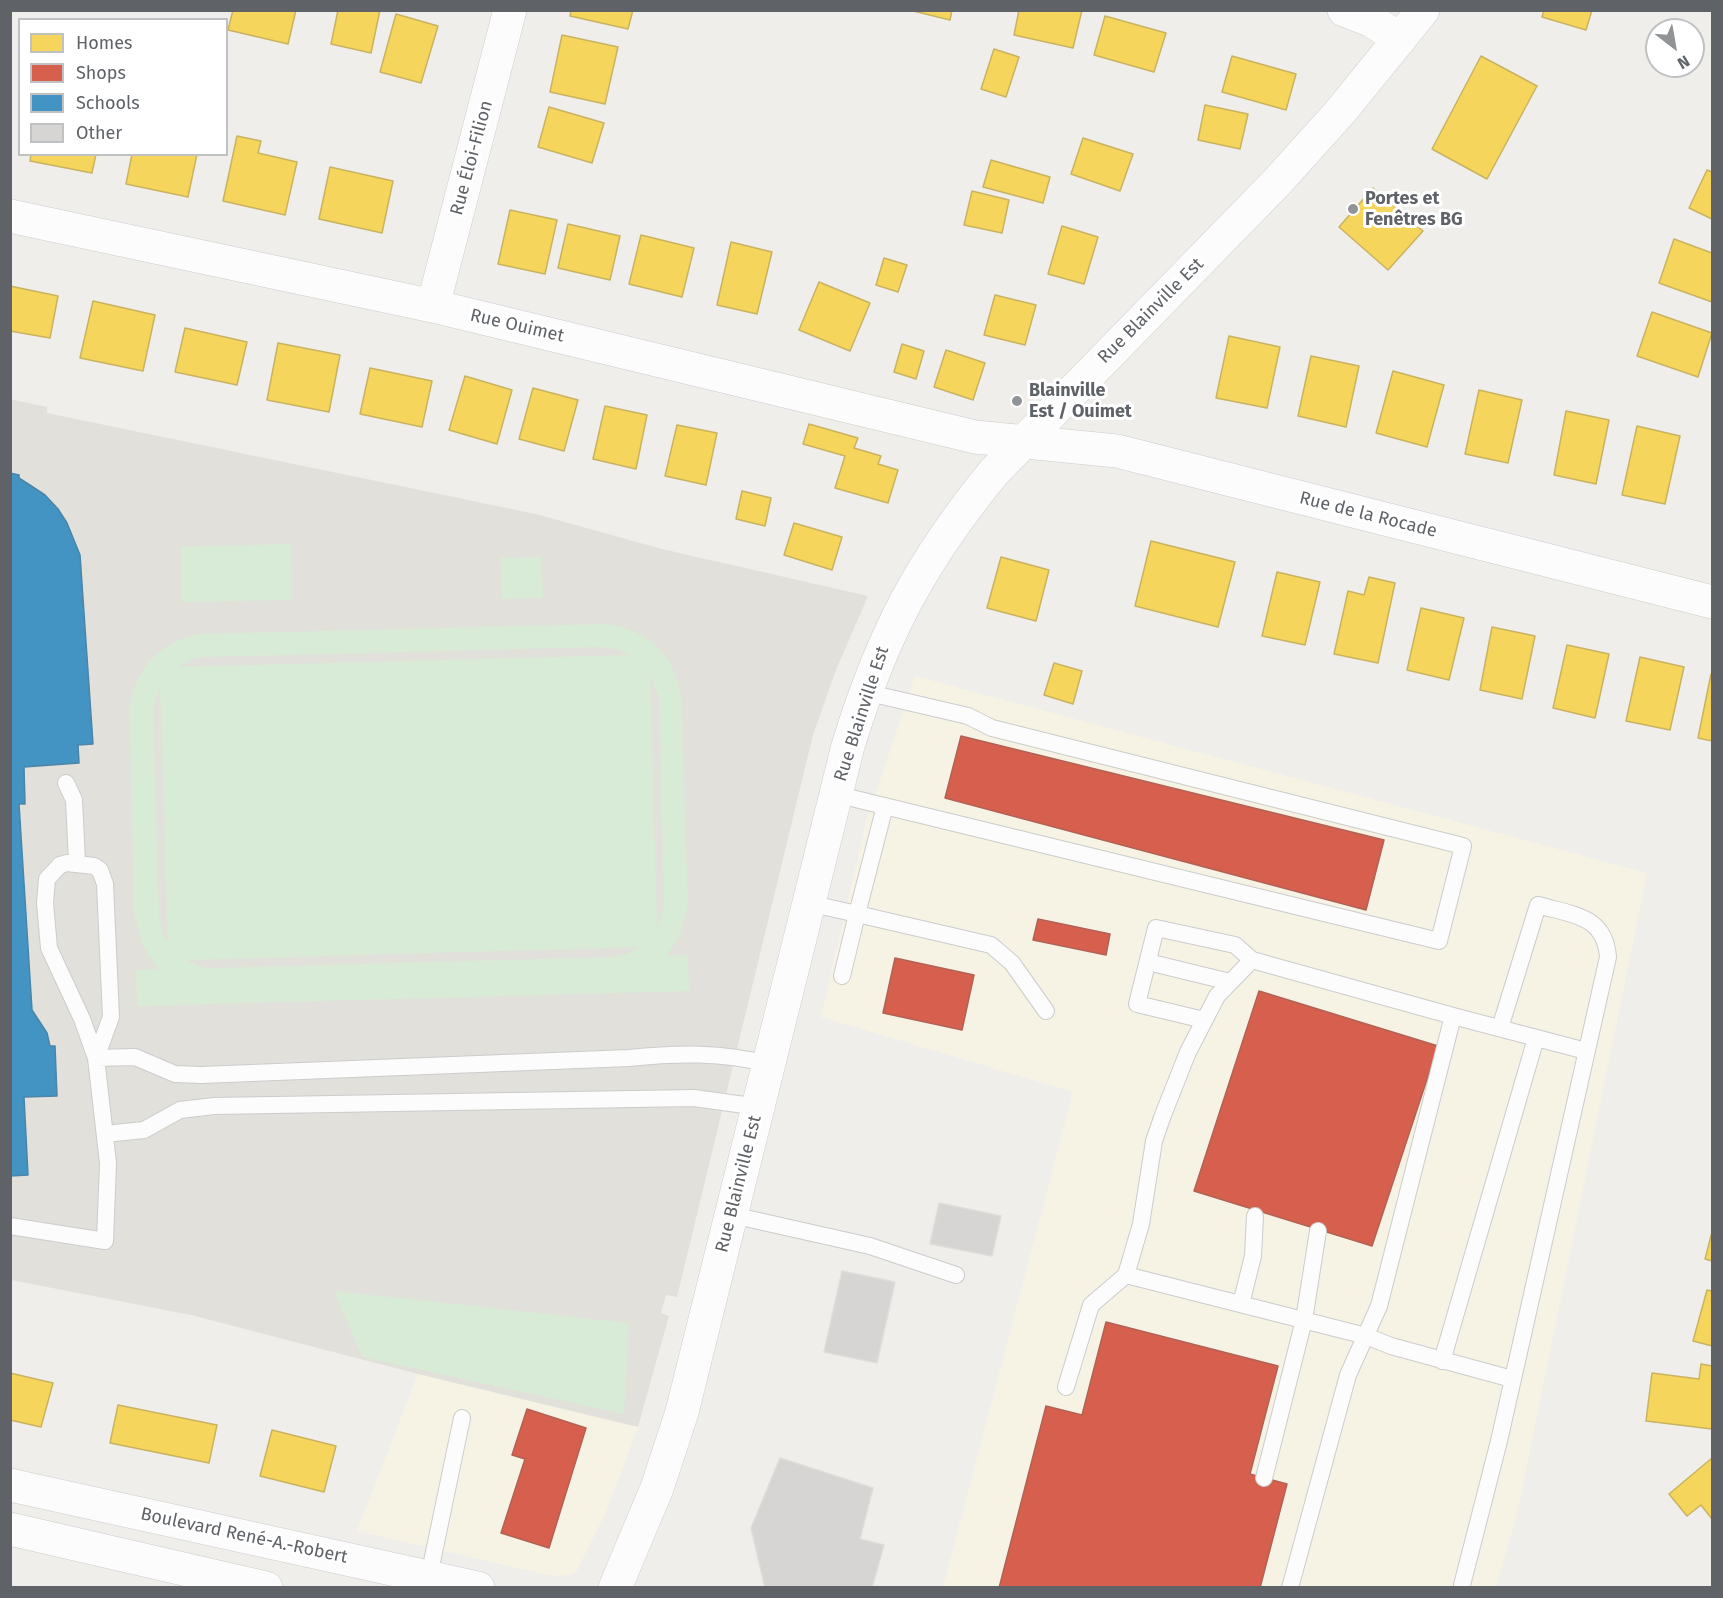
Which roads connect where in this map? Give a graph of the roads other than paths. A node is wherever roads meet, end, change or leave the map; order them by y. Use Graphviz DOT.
graph roads {
  1 [pos="510,10"];
  2 [pos="1344,10"];
  3 [pos="1423,10"];
  4 [pos="1400,39"];
  5 [pos="10,216"];
  6 [pos="433,306"];
  7 [pos="1022,443"];
  8 [pos="1713,602"];
  9 [pos="865,692"];
  10 [pos="66,783"];
  11 [pos="836,794"];
  12 [pos="885,806"];
  13 [pos="77,862"];
  14 [pos="808,903"];
  15 [pos="857,914"];
  16 [pos="1252,960"];
  17 [pos="1148,962"];
  18 [pos="842,976"];
  19 [pos="1230,982"];
  20 [pos="1046,1011"];
  21 [pos="1453,1016"];
  22 [pos="1204,1020"];
  23 [pos="1500,1028"];
  24 [pos="1536,1038"];
  25 [pos="1586,1051"];
  26 [pos="96,1058"];
  27 [pos="768,1064"];
  28 [pos="759,1107"];
  29 [pos="105,1134"];
  30 [pos="732,1215"];
  31 [pos="1256,1216"];
  32 [pos="10,1226"];
  33 [pos="1318,1231"];
  34 [pos="956,1275"];
  35 [pos="1126,1275"];
  36 [pos="1240,1304"];
  37 [pos="1304,1320"];
  38 [pos="1365,1335"];
  39 [pos="1442,1360"];
  40 [pos="1512,1379"];
  41 [pos="1066,1387"];
  42 [pos="462,1418"];
  43 [pos="1264,1478"];
  44 [pos="10,1485"];
  45 [pos="10,1530"];
  46 [pos="429,1576"];
  47 [pos="1462,1585"];
  48 [pos="266,1587"];
  49 [pos="478,1587"];
  50 [pos="615,1587"];
  51 [pos="1290,1587"];
  1 -- 6 [label="street, Rue Éloi-Filion"];
  2 -- 4 [label="street"];
  3 -- 4 [label="street, Rue Blainville Est"];
  4 -- 7 [label="street, Rue Blainville Est"];
  5 -- 6 [label="street, Rue Ouimet"];
  6 -- 7 [label="street, Rue Ouimet"];
  7 -- 8 [label="street, Rue de la Rocade"];
  7 -- 9 [label="street, Rue Blainville Est"];
  9 -- 11 [label="street, Rue Blainville Est"];
  9 -- 12 [label="lane"];
  10 -- 13 [label="lane"];
  11 -- 12 [label="lane"];
  11 -- 14 [label="street, Rue Blainville Est"];
  12 -- 15 [label="lane"];
  13 -- 26 [label="lane"];
  13 -- 26 [label="lane"];
  14 -- 15 [label="lane"];
  14 -- 27 [label="street, Rue Blainville Est"];
  15 -- 18 [label="lane"];
  15 -- 20 [label="lane"];
  16 -- 17 [label="lane"];
  16 -- 19 [label="lane"];
  16 -- 21 [label="lane"];
  17 -- 19 [label="lane"];
  17 -- 22 [label="lane"];
  19 -- 22 [label="lane"];
  21 -- 23 [label="lane"];
  21 -- 38 [label="lane"];
  22 -- 35 [label="lane"];
  23 -- 24 [label="lane"];
  23 -- 25 [label="lane"];
  24 -- 25 [label="lane"];
  24 -- 39 [label="lane"];
  25 -- 40 [label="lane"];
  26 -- 27 [label="lane"];
  26 -- 29 [label="lane"];
  27 -- 28 [label="street, Rue Blainville Est"];
  28 -- 29 [label="lane"];
  28 -- 30 [label="street, Rue Blainville Est"];
  29 -- 32 [label="lane"];
  30 -- 34 [label="lane"];
  30 -- 50 [label="street, Rue Blainville Est"];
  31 -- 36 [label="lane"];
  33 -- 37 [label="lane"];
  35 -- 36 [label="lane"];
  35 -- 41 [label="lane"];
  36 -- 37 [label="lane"];
  37 -- 38 [label="lane"];
  37 -- 43 [label="lane"];
  38 -- 39 [label="lane"];
  38 -- 51 [label="lane"];
  39 -- 40 [label="lane"];
  40 -- 47 [label="lane"];
  42 -- 46 [label="lane"];
  44 -- 46 [label="street, Boulevard René-A.-Robert"];
  45 -- 48 [label="street"];
  46 -- 49 [label="street, Boulevard René-A.-Robert"];
}
